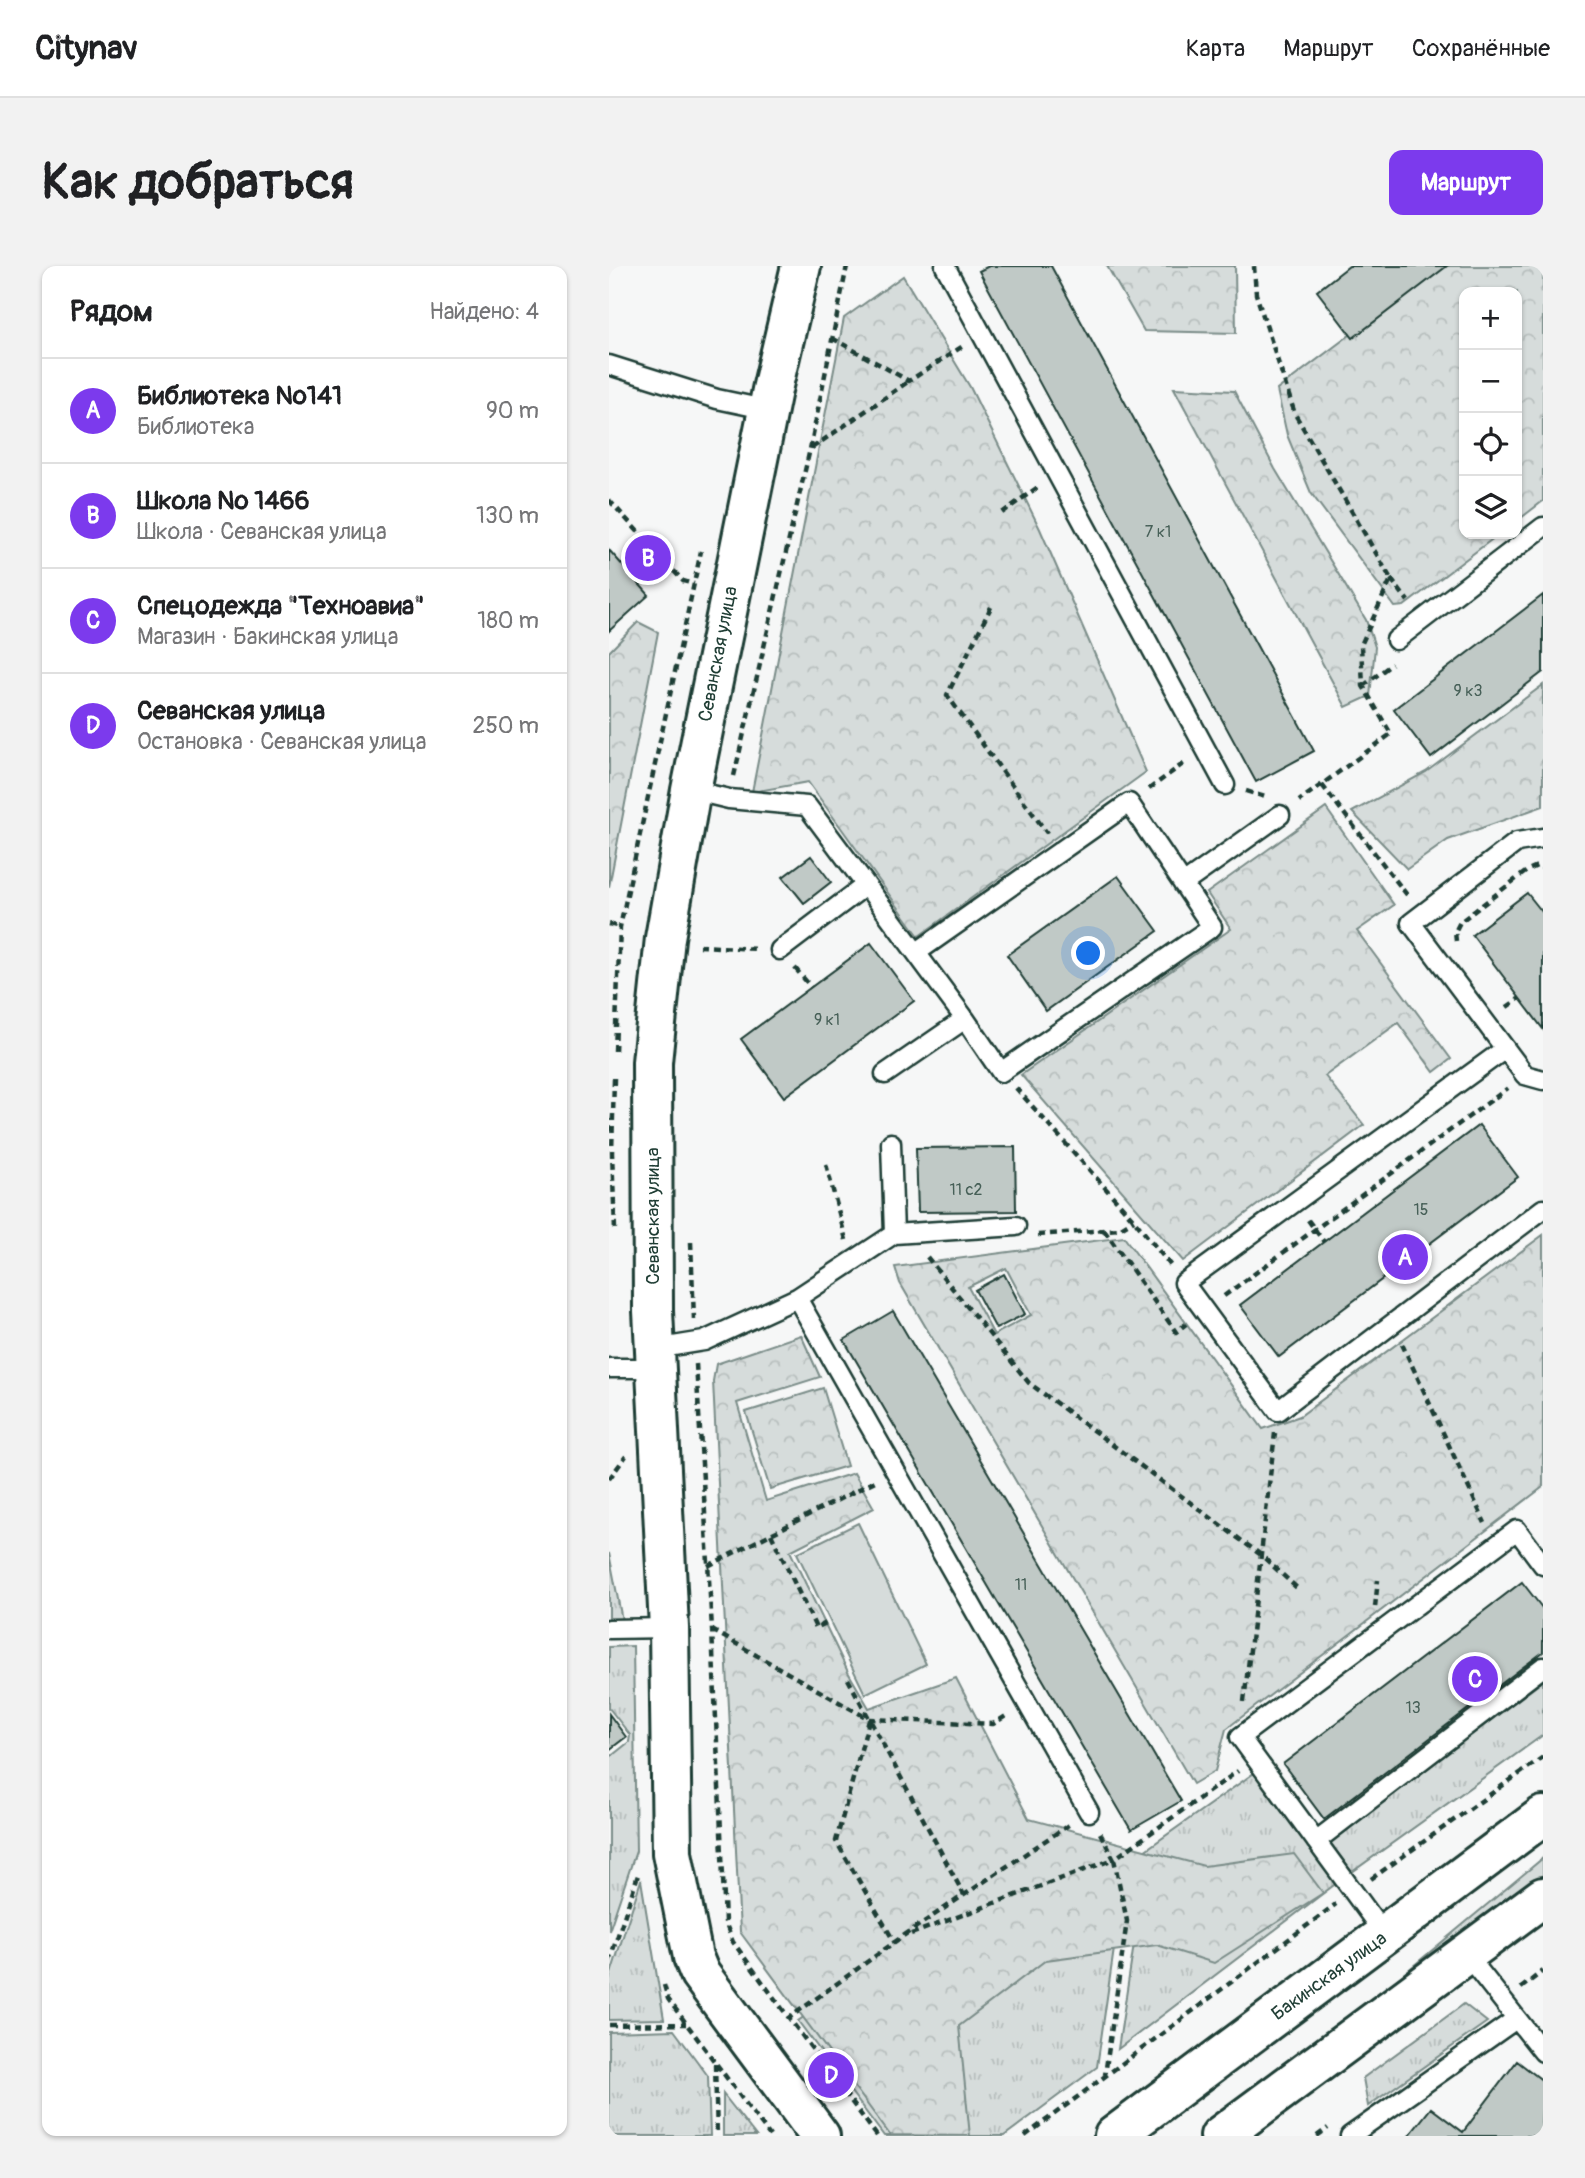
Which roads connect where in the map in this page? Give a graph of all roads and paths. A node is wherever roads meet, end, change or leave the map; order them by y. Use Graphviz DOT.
graph roads {
  1 [pos="801,266"];
  2 [pos="847,266"];
  3 [pos="945,266"];
  4 [pos="1254,266"];
  5 [pos="981,334"];
  6 [pos="832,338"];
  7 [pos="609,365"];
  8 [pos="909,382"];
  9 [pos="769,410"];
  10 [pos="810,449"];
  11 [pos="1056,473"];
  12 [pos="609,500"];
  13 [pos="1002,513"];
  14 [pos="1543,527"];
  15 [pos="694,584"];
  16 [pos="991,607"];
  17 [pos="1396,640"];
  18 [pos="1205,748"];
  19 [pos="1225,785"];
  20 [pos="1322,785"];
  21 [pos="691,790"];
  22 [pos="729,799"];
  23 [pos="1129,803"];
  24 [pos="1280,815"];
  25 [pos="1543,838"];
  26 [pos="1059,851"];
  27 [pos="1543,868"];
  28 [pos="1183,884"];
  29 [pos="866,885"];
  30 [pos="1422,915"];
  31 [pos="609,924"];
  32 [pos="620,927"];
  33 [pos="701,933"];
  34 [pos="1456,941"];
  35 [pos="698,946"];
  36 [pos="780,950"];
  37 [pos="917,952"];
  38 [pos="1498,996"];
  39 [pos="1520,998"];
  40 [pos="1507,1007"];
  41 [pos="1514,1017"];
  42 [pos="965,1019"];
  43 [pos="1505,1049"];
  44 [pos="1001,1072"];
  45 [pos="885,1074"];
  46 [pos="1538,1079"];
  47 [pos="891,1143"];
  48 [pos="826,1164"];
  49 [pos="1543,1209"];
  50 [pos="1016,1226"];
  51 [pos="1104,1230"];
  52 [pos="894,1234"];
  53 [pos="690,1235"];
  54 [pos="923,1253"];
  55 [pos="852,1261"];
  56 [pos="1184,1283"];
  57 [pos="797,1298"];
  58 [pos="1204,1311"];
  59 [pos="1393,1323"];
  60 [pos="695,1344"];
  61 [pos="655,1359"];
  62 [pos="609,1368"];
  63 [pos="1278,1411"];
  64 [pos="626,1455"];
  65 [pos="895,1471"];
  66 [pos="609,1479"];
  67 [pos="771,1534"];
  68 [pos="1496,1546"];
  69 [pos="1261,1555"];
  70 [pos="1543,1565"];
  71 [pos="708,1566"];
  72 [pos="1297,1588"];
  73 [pos="830,1621"];
  74 [pos="669,1628"];
  75 [pos="609,1629"];
  76 [pos="712,1629"];
  77 [pos="1543,1667"];
  78 [pos="848,1679"];
  79 [pos="1027,1704"];
  80 [pos="869,1719"];
  81 [pos="1240,1737"];
  82 [pos="1543,1757"];
  83 [pos="1256,1759"];
  84 [pos="1089,1812"];
  85 [pos="1543,1816"];
  86 [pos="1316,1841"];
  87 [pos="1114,1858"];
  88 [pos="639,1871"];
  89 [pos="1353,1892"];
  90 [pos="964,1895"];
  91 [pos="1543,1897"];
  92 [pos="1385,1935"];
  93 [pos="903,1937"];
  94 [pos="895,1942"];
  95 [pos="1467,1954"];
  96 [pos="609,1962"];
  97 [pos="789,2018"];
  98 [pos="1516,2019"];
  99 [pos="687,2024"];
  100 [pos="609,2025"];
  101 [pos="1543,2052"];
  102 [pos="1105,2076"];
  103 [pos="717,2136"];
  104 [pos="770,2136"];
  105 [pos="820,2136"];
  106 [pos="877,2136"];
  107 [pos="1025,2136"];
  108 [pos="1114,2136"];
  109 [pos="1220,2136"];
  110 [pos="1350,2136"];
  1 -- 9 [label="street, Севанская улица"];
  2 -- 6 [label="path"];
  3 -- 5 [label="lane"];
  4 -- 20 [label="path"];
  5 -- 8 [label="path"];
  5 -- 11 [label="lane"];
  6 -- 8 [label="path"];
  6 -- 10 [label="path"];
  7 -- 9 [label="lane"];
  8 -- 10 [label="path"];
  9 -- 21 [label="street, Севанская улица"];
  10 -- 22 [label="path"];
  11 -- 13 [label="path"];
  11 -- 18 [label="lane"];
  12 -- 15 [label="path"];
  14 -- 17 [label="lane"];
  16 -- 26 [label="path"];
  18 -- 19 [label="lane"];
  18 -- 23 [label="path"];
  19 -- 24 [label="path"];
  20 -- 24 [label="path"];
  20 -- 30 [label="path"];
  21 -- 22 [label="lane"];
  21 -- 61 [label="street, Севанская улица"];
  22 -- 29 [label="lane"];
  23 -- 26 [label="lane"];
  23 -- 28 [label="lane"];
  24 -- 28 [label="lane"];
  25 -- 30 [label="lane"];
  26 -- 37 [label="lane"];
  27 -- 34 [label="path"];
  28 -- 44 [label="lane"];
  29 -- 36 [label="lane"];
  29 -- 37 [label="lane"];
  30 -- 43 [label="lane"];
  31 -- 32 [label="path"];
  33 -- 35 [label="path"];
  37 -- 42 [label="lane"];
  38 -- 40 [label="path"];
  39 -- 40 [label="path"];
  40 -- 41 [label="path"];
  42 -- 44 [label="lane"];
  42 -- 45 [label="lane"];
  43 -- 46 [label="lane"];
  43 -- 56 [label="lane"];
  44 -- 56 [label="path"];
  46 -- 58 [label="path"];
  47 -- 52 [label="lane"];
  48 -- 55 [label="path"];
  49 -- 59 [label="lane"];
  50 -- 52 [label="lane"];
  51 -- 58 [label="path"];
  52 -- 55 [label="lane"];
  53 -- 60 [label="path"];
  54 -- 69 [label="path"];
  55 -- 57 [label="lane"];
  56 -- 58 [label="lane"];
  57 -- 60 [label="lane"];
  57 -- 65 [label="lane"];
  58 -- 63 [label="lane"];
  59 -- 63 [label="lane"];
  59 -- 68 [label="path"];
  60 -- 61 [label="lane"];
  60 -- 71 [label="path"];
  61 -- 62 [label="lane"];
  61 -- 74 [label="street, Севанская улица"];
  63 -- 69 [label="path"];
  64 -- 66 [label="path"];
  65 -- 67 [label="path"];
  65 -- 79 [label="lane"];
  67 -- 71 [label="path"];
  67 -- 73 [label="path"];
  68 -- 70 [label="lane"];
  68 -- 81 [label="lane"];
  69 -- 72 [label="path"];
  69 -- 81 [label="path"];
  71 -- 76 [label="path"];
  74 -- 75 [label="lane"];
  74 -- 105 [label="street, Севанская улица"];
  76 -- 80 [label="path"];
  76 -- 97 [label="path"];
  77 -- 86 [label="lane"];
  78 -- 80 [label="path"];
  79 -- 80 [label="path"];
  79 -- 84 [label="lane"];
  80 -- 90 [label="path"];
  80 -- 94 [label="path"];
  81 -- 83 [label="lane"];
  82 -- 89 [label="path"];
  83 -- 86 [label="lane"];
  83 -- 87 [label="path"];
  84 -- 87 [label="path"];
  84 -- 90 [label="path"];
  85 -- 92 [label="street, Бакинская улица"];
  86 -- 89 [label="lane"];
  87 -- 93 [label="path"];
  87 -- 102 [label="path"];
  88 -- 96 [label="path"];
  89 -- 92 [label="lane"];
  89 -- 102 [label="path"];
  90 -- 93 [label="path"];
  91 -- 95 [label="street"];
  92 -- 108 [label="street, Бакинская улица"];
  93 -- 94 [label="path"];
  94 -- 97 [label="path"];
  95 -- 98 [label="lane"];
  95 -- 109 [label="street"];
  97 -- 106 [label="path"];
  98 -- 101 [label="lane"];
  98 -- 110 [label="lane"];
  99 -- 100 [label="path"];
  102 -- 107 [label="path"];
  103 -- 104 [label="path"];
}
